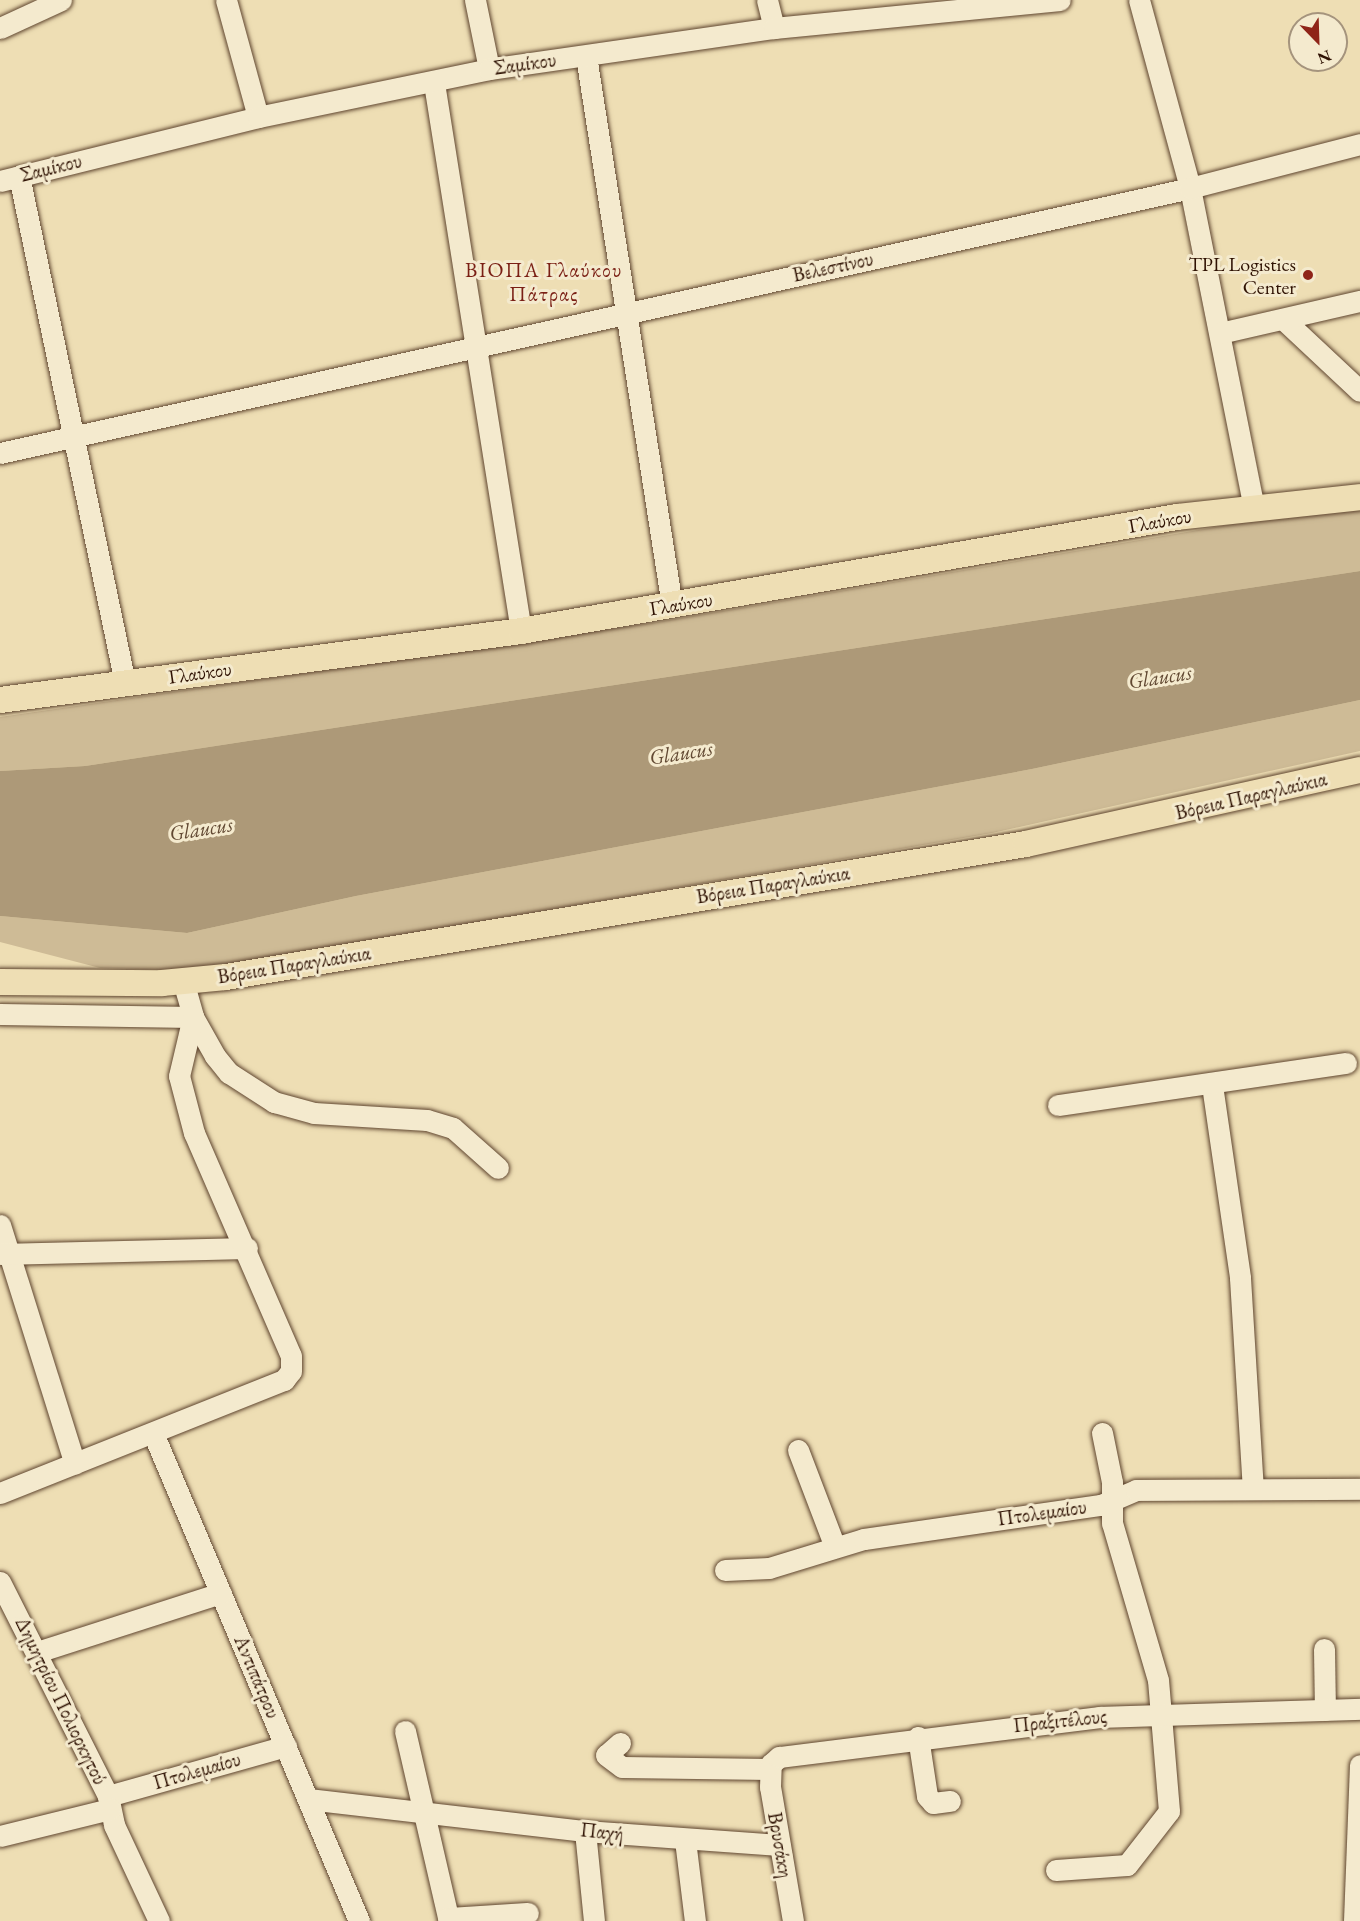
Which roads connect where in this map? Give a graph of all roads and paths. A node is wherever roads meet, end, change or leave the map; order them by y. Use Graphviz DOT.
graph roads {
  1 [pos="61,0"];
  2 [pos="226,0"];
  3 [pos="475,0"];
  4 [pos="767,0"];
  5 [pos="1060,0"];
  6 [pos="1139,0"];
  7 [pos="0,27"];
  8 [pos="774,28"];
  9 [pos="586,57"];
  10 [pos="489,69"];
  11 [pos="434,82"];
  12 [pos="258,117"];
  13 [pos="1360,144"];
  14 [pos="9,179"];
  15 [pos="1190,188"];
  16 [pos="1360,301"];
  17 [pos="626,313"];
  18 [pos="1283,319"];
  19 [pos="1220,333"];
  20 [pos="476,346"];
  21 [pos="1360,391"];
  22 [pos="74,438"];
  23 [pos="0,453"];
  24 [pos="1360,497"];
  25 [pos="1254,507"];
  26 [pos="672,606"];
  27 [pos="521,631"];
  28 [pos="125,683"];
  29 [pos="0,700"];
  30 [pos="1360,770"];
  31 [pos="183,981"];
  32 [pos="0,982"];
  33 [pos="0,1014"];
  34 [pos="193,1017"];
  35 [pos="1346,1063"];
  36 [pos="1212,1085"];
  37 [pos="1058,1105"];
  38 [pos="498,1167"];
  39 [pos="0,1225"];
  40 [pos="247,1248"];
  41 [pos="4,1254"];
  42 [pos="153,1433"];
  43 [pos="1102,1433"];
  44 [pos="798,1450"];
  45 [pos="75,1464"];
  46 [pos="1253,1489"];
  47 [pos="1360,1489"];
  48 [pos="0,1493"];
  49 [pos="1111,1501"];
  50 [pos="835,1547"];
  51 [pos="725,1570"];
  52 [pos="0,1582"];
  53 [pos="221,1593"];
  54 [pos="1324,1649"];
  55 [pos="38,1652"];
  56 [pos="1360,1709"];
  57 [pos="1325,1710"];
  58 [pos="1161,1712"];
  59 [pos="405,1731"];
  60 [pos="918,1737"];
  61 [pos="620,1743"];
  62 [pos="286,1746"];
  63 [pos="1360,1765"];
  64 [pos="770,1769"];
  65 [pos="308,1799"];
  66 [pos="950,1801"];
  67 [pos="109,1803"];
  68 [pos="424,1813"];
  69 [pos="585,1830"];
  70 [pos="0,1836"];
  71 [pos="685,1840"];
  72 [pos="779,1845"];
  73 [pos="1056,1869"];
  74 [pos="528,1913"];
  75 [pos="448,1919"];
  76 [pos="159,1921"];
  77 [pos="359,1921"];
  78 [pos="594,1921"];
  79 [pos="695,1921"];
  80 [pos="790,1921"];
  81 [pos="1354,1921"];
  1 -- 7 [label="street"];
  2 -- 12 [label="street"];
  3 -- 10 [label="street"];
  4 -- 8 [label="street"];
  5 -- 8 [label="street, Σαμίκου"];
  6 -- 15 [label="street"];
  8 -- 9 [label="street, Σαμίκου"];
  9 -- 10 [label="street, Σαμίκου"];
  9 -- 17 [label="street"];
  10 -- 11 [label="street, Σαμίκου"];
  11 -- 12 [label="street, Σαμίκου"];
  11 -- 20 [label="street"];
  12 -- 14 [label="street, Σαμίκου"];
  13 -- 15 [label="street, Βελεστίνου"];
  14 -- 22 [label="street"];
  15 -- 17 [label="street, Βελεστίνου"];
  15 -- 19 [label="street"];
  16 -- 18 [label="street"];
  17 -- 20 [label="street, Βελεστίνου"];
  17 -- 26 [label="street"];
  18 -- 19 [label="street"];
  18 -- 21 [label="street"];
  19 -- 25 [label="street"];
  20 -- 22 [label="street, Βελεστίνου"];
  20 -- 27 [label="street"];
  22 -- 23 [label="street, Βελεστίνου"];
  22 -- 28 [label="street"];
  24 -- 25 [label="main road, Γλαύκου"];
  25 -- 26 [label="main road, Γλαύκου"];
  26 -- 27 [label="main road, Γλαύκου"];
  27 -- 28 [label="main road, Γλαύκου"];
  28 -- 29 [label="main road, Γλαύκου"];
  30 -- 31 [label="main road, Βόρεια Παραγλαύκια"];
  31 -- 32 [label="main road, Βόρεια Παραγλαύκια"];
  31 -- 34 [label="street"];
  33 -- 34 [label="street"];
  34 -- 38 [label="street"];
  34 -- 40 [label="street"];
  35 -- 36 [label="street"];
  36 -- 37 [label="street"];
  36 -- 46 [label="street"];
  39 -- 41 [label="street"];
  40 -- 41 [label="street"];
  40 -- 42 [label="street"];
  41 -- 45 [label="street"];
  42 -- 45 [label="street"];
  42 -- 53 [label="street, Αντιπάτρου"];
  43 -- 49 [label="street"];
  44 -- 50 [label="street"];
  45 -- 48 [label="street"];
  46 -- 47 [label="street, Πτολεμαίου"];
  46 -- 49 [label="street, Πτολεμαίου"];
  49 -- 50 [label="street, Πτολεμαίου"];
  49 -- 58 [label="street"];
  50 -- 51 [label="street, Πτολεμαίου"];
  52 -- 55 [label="street, Δημητρίου Πολιορκητού"];
  53 -- 55 [label="street"];
  53 -- 62 [label="street, Αντιπάτρου"];
  54 -- 57 [label="street"];
  55 -- 67 [label="street, Δημητρίου Πολιορκητού"];
  56 -- 57 [label="street, Πραξιτέλους"];
  57 -- 58 [label="street, Πραξιτέλους"];
  58 -- 60 [label="street, Πραξιτέλους"];
  58 -- 73 [label="street"];
  59 -- 68 [label="street"];
  60 -- 64 [label="street, Πραξιτέλους"];
  60 -- 66 [label="street"];
  61 -- 64 [label="street"];
  62 -- 65 [label="street, Αντιπάτρου"];
  62 -- 67 [label="street, Πτολεμαίου"];
  63 -- 81 [label="street"];
  64 -- 72 [label="street, Βρυσάκη"];
  65 -- 68 [label="street, Παχή"];
  65 -- 77 [label="street, Αντιπάτρου"];
  67 -- 70 [label="street, Πτολεμαίου"];
  67 -- 76 [label="street, Δημητρίου Πολιορκητού"];
  68 -- 69 [label="street, Παχή"];
  68 -- 75 [label="street"];
  69 -- 71 [label="street, Παχή"];
  69 -- 78 [label="street"];
  71 -- 72 [label="street, Παχή"];
  71 -- 79 [label="street"];
  72 -- 80 [label="street, Βρυσάκη"];
  74 -- 75 [label="street"];
}
